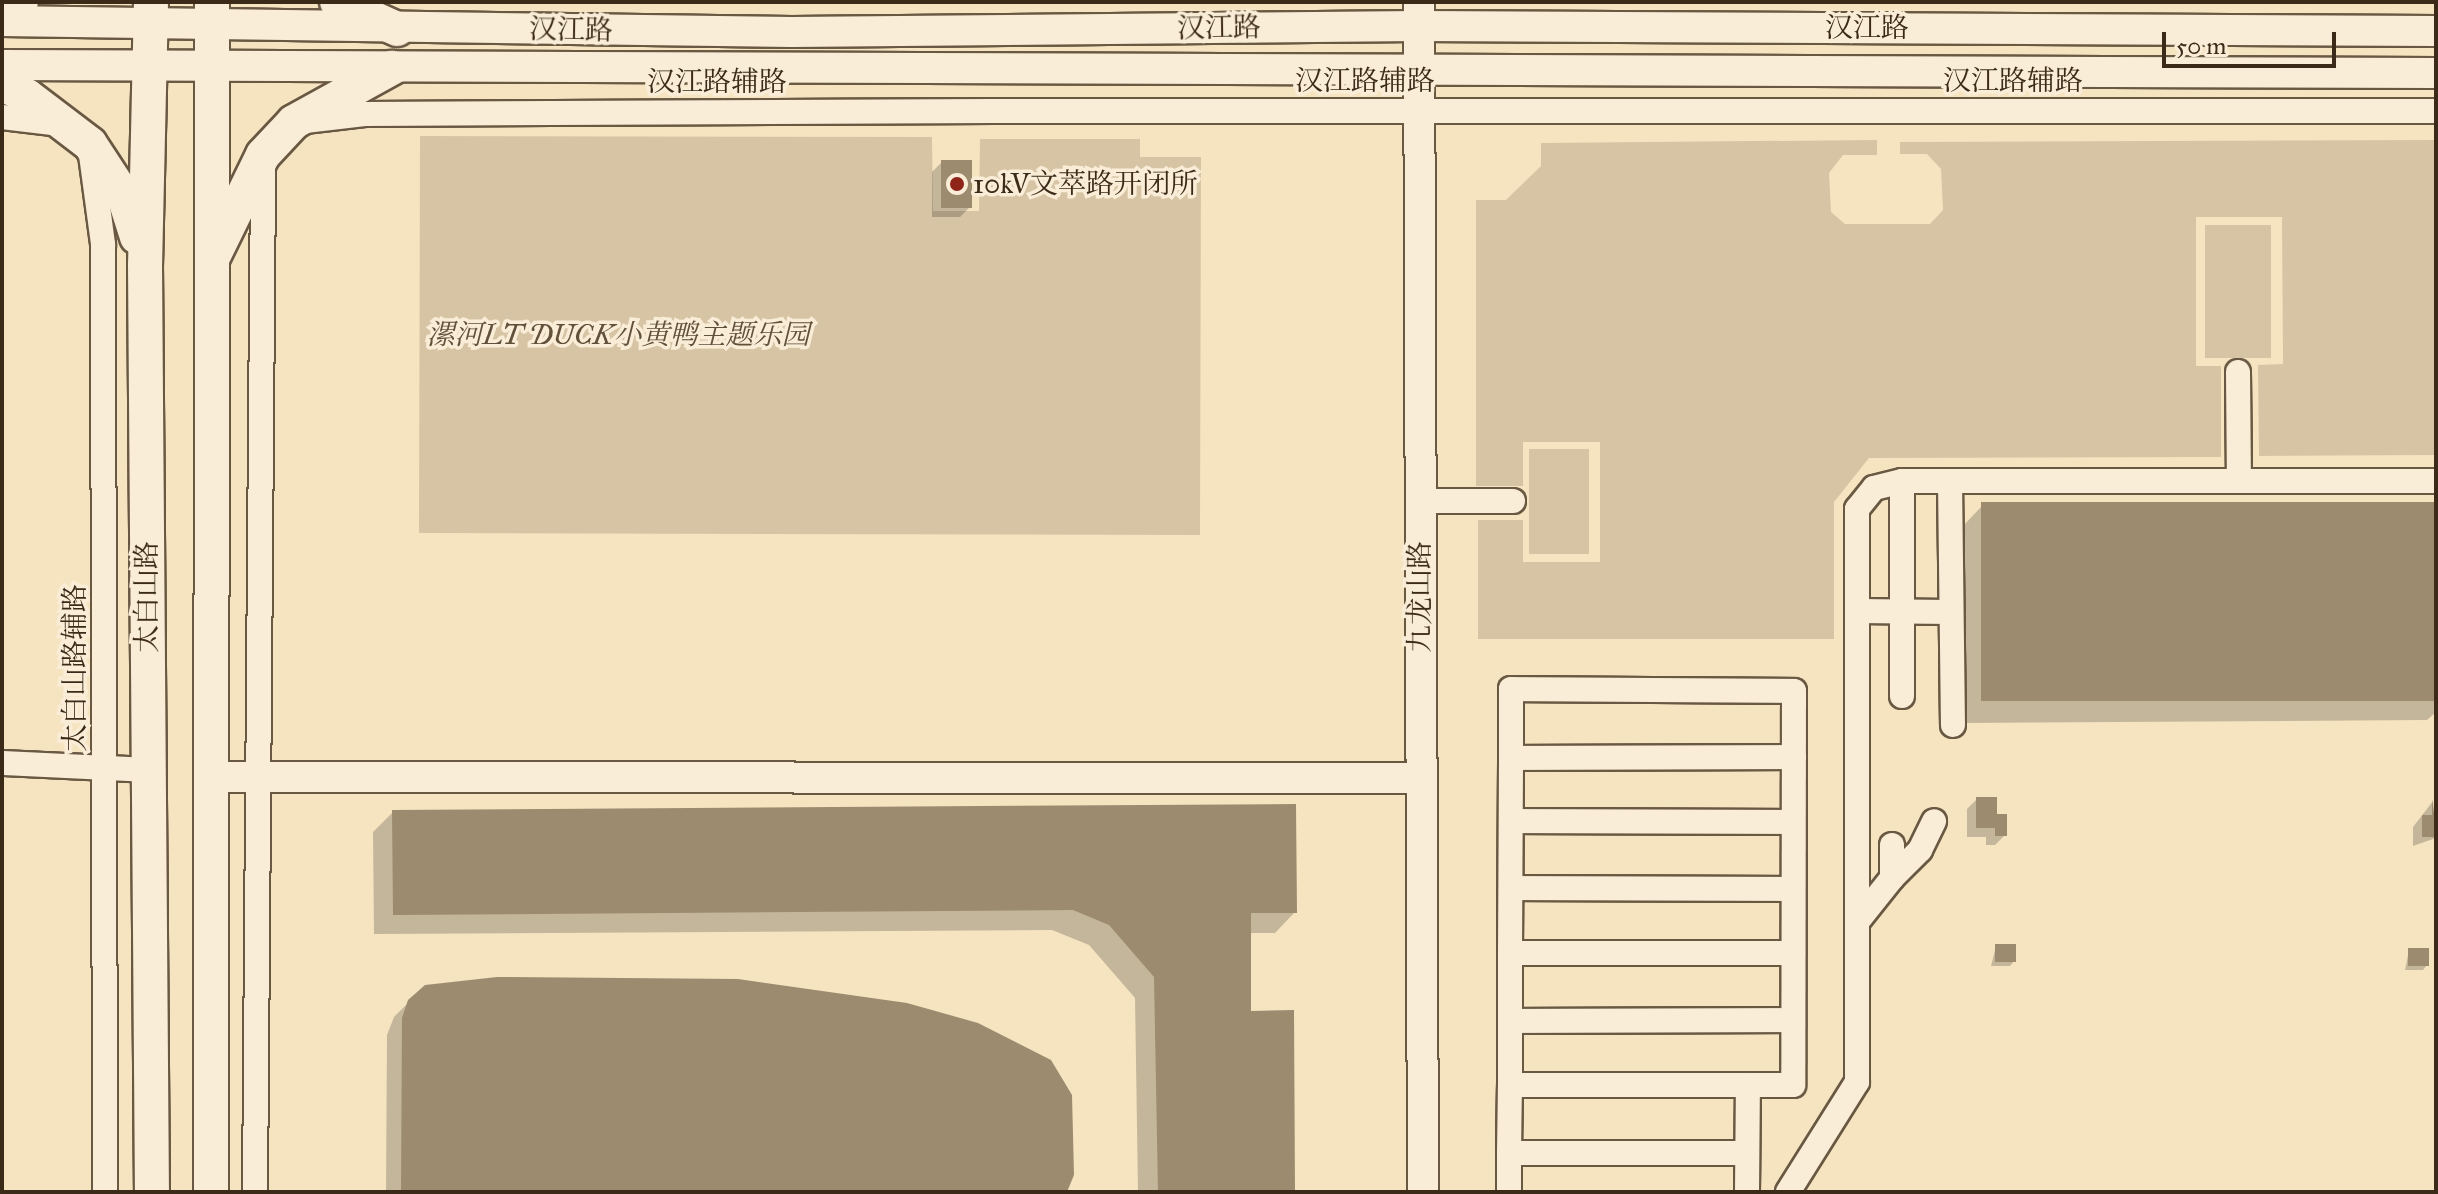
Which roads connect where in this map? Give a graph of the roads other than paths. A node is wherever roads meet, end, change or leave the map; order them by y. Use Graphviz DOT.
graph roads {
  1 [pos="21,2"];
  2 [pos="337,2"];
  3 [pos="2,9"];
  4 [pos="150,14"];
  5 [pos="211,14"];
  6 [pos="1418,14"];
  7 [pos="2,21"];
  8 [pos="397,29"];
  9 [pos="2436,31"];
  10 [pos="2,65"];
  11 [pos="211,65"];
  12 [pos="149,66"];
  13 [pos="392,68"];
  14 [pos="2436,73"];
  15 [pos="1418,74"];
  16 [pos="2,84"];
  17 [pos="1418,111"];
  18 [pos="2436,111"];
  19 [pos="2,117"];
  20 [pos="294,122"];
  21 [pos="79,135"];
  22 [pos="263,155"];
  23 [pos="145,265"];
  24 [pos="209,266"];
  25 [pos="2238,372"];
  26 [pos="1902,481"];
  27 [pos="1950,481"];
  28 [pos="2239,481"];
  29 [pos="2436,481"];
  30 [pos="1420,501"];
  31 [pos="1513,501"];
  32 [pos="1857,611"];
  33 [pos="1902,611"];
  34 [pos="1951,612"];
  35 [pos="1902,696"];
  36 [pos="1953,725"];
  37 [pos="1794,757"];
  38 [pos="1511,758"];
  39 [pos="2,763"];
  40 [pos="106,768"];
  41 [pos="148,770"];
  42 [pos="258,776"];
  43 [pos="210,777"];
  44 [pos="1421,778"];
  45 [pos="1511,821"];
  46 [pos="1934,821"];
  47 [pos="1793,822"];
  48 [pos="1892,845"];
  49 [pos="1892,878"];
  50 [pos="1511,888"];
  51 [pos="1793,889"];
  52 [pos="1857,922"];
  53 [pos="1510,953"];
  54 [pos="1793,953"];
  55 [pos="1793,1020"];
  56 [pos="1510,1021"];
  57 [pos="1510,1085"];
  58 [pos="1748,1085"];
  59 [pos="1509,1153"];
  60 [pos="1747,1153"];
  61 [pos="105,1192"];
  62 [pos="152,1192"];
  63 [pos="211,1192"];
  64 [pos="255,1192"];
  65 [pos="1423,1192"];
  66 [pos="1509,1192"];
  67 [pos="1747,1192"];
  68 [pos="1788,1192"];
  1 -- 3 [label="main road"];
  2 -- 8 [label="main road"];
  4 -- 5 [label="street, 汉江路"];
  4 -- 7 [label="street, 汉江路"];
  4 -- 12 [label="main road, 太白山路"];
  5 -- 8 [label="street, 汉江路"];
  5 -- 11 [label="main road"];
  6 -- 8 [label="street, 汉江路"];
  6 -- 9 [label="street, 汉江路"];
  6 -- 15 [label="street, 九龙山路"];
  10 -- 12 [label="street, 汉江路"];
  11 -- 12 [label="street, 汉江路"];
  11 -- 13 [label="street, 汉江路"];
  11 -- 24 [label="main road"];
  12 -- 23 [label="main road, 太白山路"];
  13 -- 15 [label="street, 汉江路"];
  13 -- 20 [label="main road"];
  14 -- 15 [label="street, 汉江路"];
  15 -- 17 [label="street, 九龙山路"];
  16 -- 21 [label="main road"];
  17 -- 18 [label="street, 汉江路辅路"];
  17 -- 20 [label="street, 汉江路辅路"];
  17 -- 30 [label="street, 九龙山路"];
  19 -- 21 [label="street"];
  20 -- 22 [label="main road"];
  21 -- 23 [label="main road"];
  21 -- 40 [label="street, 太白山路辅路"];
  22 -- 24 [label="main road"];
  22 -- 42 [label="street"];
  23 -- 41 [label="main road, 太白山路"];
  24 -- 43 [label="main road"];
  25 -- 28 [label="street"];
  26 -- 27 [label="street"];
  26 -- 32 [label="street"];
  26 -- 33 [label="street"];
  27 -- 28 [label="street"];
  27 -- 34 [label="street"];
  28 -- 29 [label="street"];
  30 -- 31 [label="street"];
  30 -- 44 [label="street, 九龙山路"];
  32 -- 33 [label="street"];
  32 -- 52 [label="street"];
  33 -- 34 [label="street"];
  33 -- 35 [label="street"];
  34 -- 36 [label="street"];
  37 -- 38 [label="street"];
  37 -- 38 [label="street"];
  37 -- 47 [label="street"];
  38 -- 45 [label="street"];
  39 -- 40 [label="street"];
  40 -- 41 [label="street"];
  40 -- 61 [label="street, 太白山路辅路"];
  41 -- 62 [label="main road, 太白山路"];
  42 -- 43 [label="street"];
  42 -- 44 [label="street"];
  42 -- 64 [label="street"];
  43 -- 63 [label="main road"];
  44 -- 65 [label="street, 九龙山路"];
  45 -- 47 [label="street"];
  45 -- 50 [label="street"];
  46 -- 49 [label="street"];
  47 -- 51 [label="street"];
  48 -- 49 [label="street"];
  49 -- 52 [label="street"];
  50 -- 51 [label="street"];
  50 -- 53 [label="street"];
  51 -- 54 [label="street"];
  52 -- 68 [label="street"];
  53 -- 54 [label="street"];
  53 -- 56 [label="street"];
  54 -- 55 [label="street"];
  55 -- 56 [label="street"];
  55 -- 58 [label="street"];
  56 -- 57 [label="street"];
  57 -- 58 [label="street"];
  57 -- 59 [label="street"];
  58 -- 60 [label="street"];
  59 -- 60 [label="street"];
  59 -- 66 [label="street"];
  60 -- 67 [label="street"];
}
